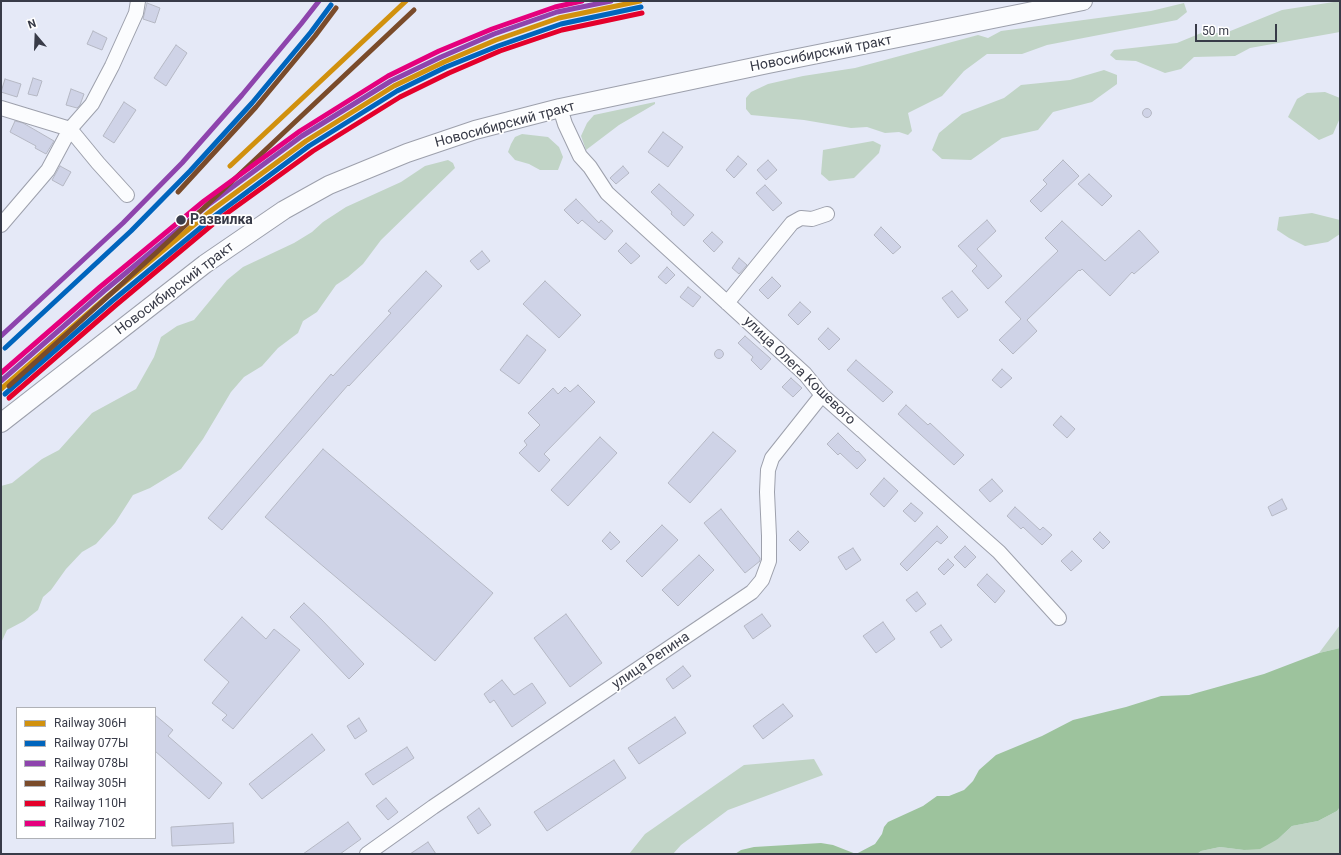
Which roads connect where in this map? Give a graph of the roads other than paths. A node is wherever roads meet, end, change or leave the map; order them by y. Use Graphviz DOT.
graph roads {
  1 [pos="138,1"];
  2 [pos="1083,1"];
  3 [pos="1,108"];
  4 [pos="560,108"];
  5 [pos="70,129"];
  6 [pos="127,195"];
  7 [pos="827,214"];
  8 [pos="1,225"];
  9 [pos="727,303"];
  10 [pos="822,395"];
  11 [pos="1,423"];
  12 [pos="1059,618"];
  13 [pos="367,854"];
  1 -- 5 [label="street"];
  2 -- 4 [label="main road, Новосибирский тракт"];
  3 -- 5 [label="street"];
  4 -- 9 [label="street, улица Олега Кошевого"];
  4 -- 11 [label="main road, Новосибирский тракт"];
  5 -- 6 [label="street"];
  5 -- 8 [label="street"];
  7 -- 9 [label="street"];
  9 -- 10 [label="street, улица Олега Кошевого"];
  10 -- 12 [label="street, улица Олега Кошевого"];
  10 -- 13 [label="street, улица Репина"];
}
